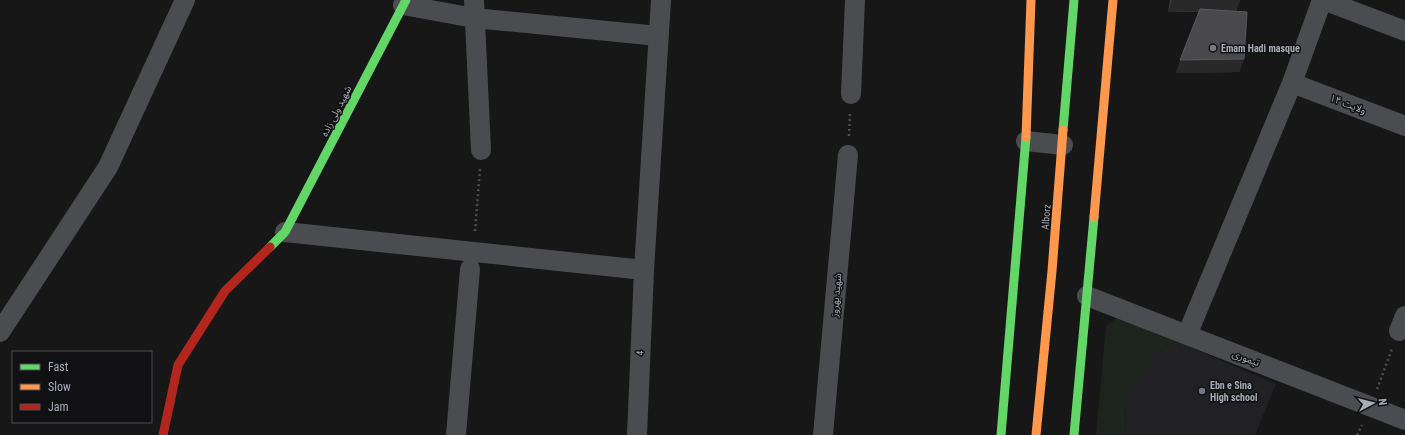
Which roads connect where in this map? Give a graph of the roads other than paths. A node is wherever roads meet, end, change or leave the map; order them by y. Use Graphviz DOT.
graph roads {
  1 [pos="185,0"];
  2 [pos="661,0"];
  3 [pos="854,0"];
  4 [pos="1031,0"];
  5 [pos="1074,0"];
  6 [pos="1113,0"];
  7 [pos="1323,0"];
  8 [pos="405,2"];
  9 [pos="474,9"];
  10 [pos="1405,31"];
  11 [pos="658,36"];
  12 [pos="1292,83"];
  13 [pos="851,94"];
  14 [pos="1405,126"];
  15 [pos="1026,141"];
  16 [pos="1062,145"];
  17 [pos="481,150"];
  18 [pos="848,155"];
  19 [pos="285,232"];
  20 [pos="472,261"];
  21 [pos="644,270"];
  22 [pos="1087,296"];
  23 [pos="0,332"];
  24 [pos="1187,335"];
  25 [pos="1405,420"];
  26 [pos="163,435"];
  27 [pos="456,435"];
  28 [pos="637,435"];
  29 [pos="823,435"];
  30 [pos="1002,435"];
  31 [pos="1036,435"];
  32 [pos="1074,435"];
  1 -- 23 [label="street"];
  2 -- 11 [label="street, 4"];
  3 -- 13 [label="street"];
  4 -- 15 [label="street"];
  5 -- 16 [label="street, Alborz"];
  6 -- 22 [label="street"];
  7 -- 10 [label="street"];
  7 -- 12 [label="street"];
  8 -- 9 [label="street"];
  8 -- 19 [label="street, شهید ولی زاده"];
  9 -- 11 [label="street"];
  9 -- 17 [label="street"];
  11 -- 21 [label="street, 4"];
  12 -- 14 [label="street, ولایت ۱۴"];
  12 -- 24 [label="street"];
  15 -- 16 [label="street"];
  15 -- 30 [label="street"];
  16 -- 31 [label="street, Alborz"];
  18 -- 29 [label="street, شهید بهروز"];
  19 -- 20 [label="street"];
  19 -- 26 [label="street, شهید ولی زاده"];
  20 -- 21 [label="street"];
  20 -- 27 [label="street"];
  21 -- 28 [label="street, 4"];
  22 -- 24 [label="street, تیموری"];
  22 -- 32 [label="street"];
  24 -- 25 [label="street, تیموری"];
}
